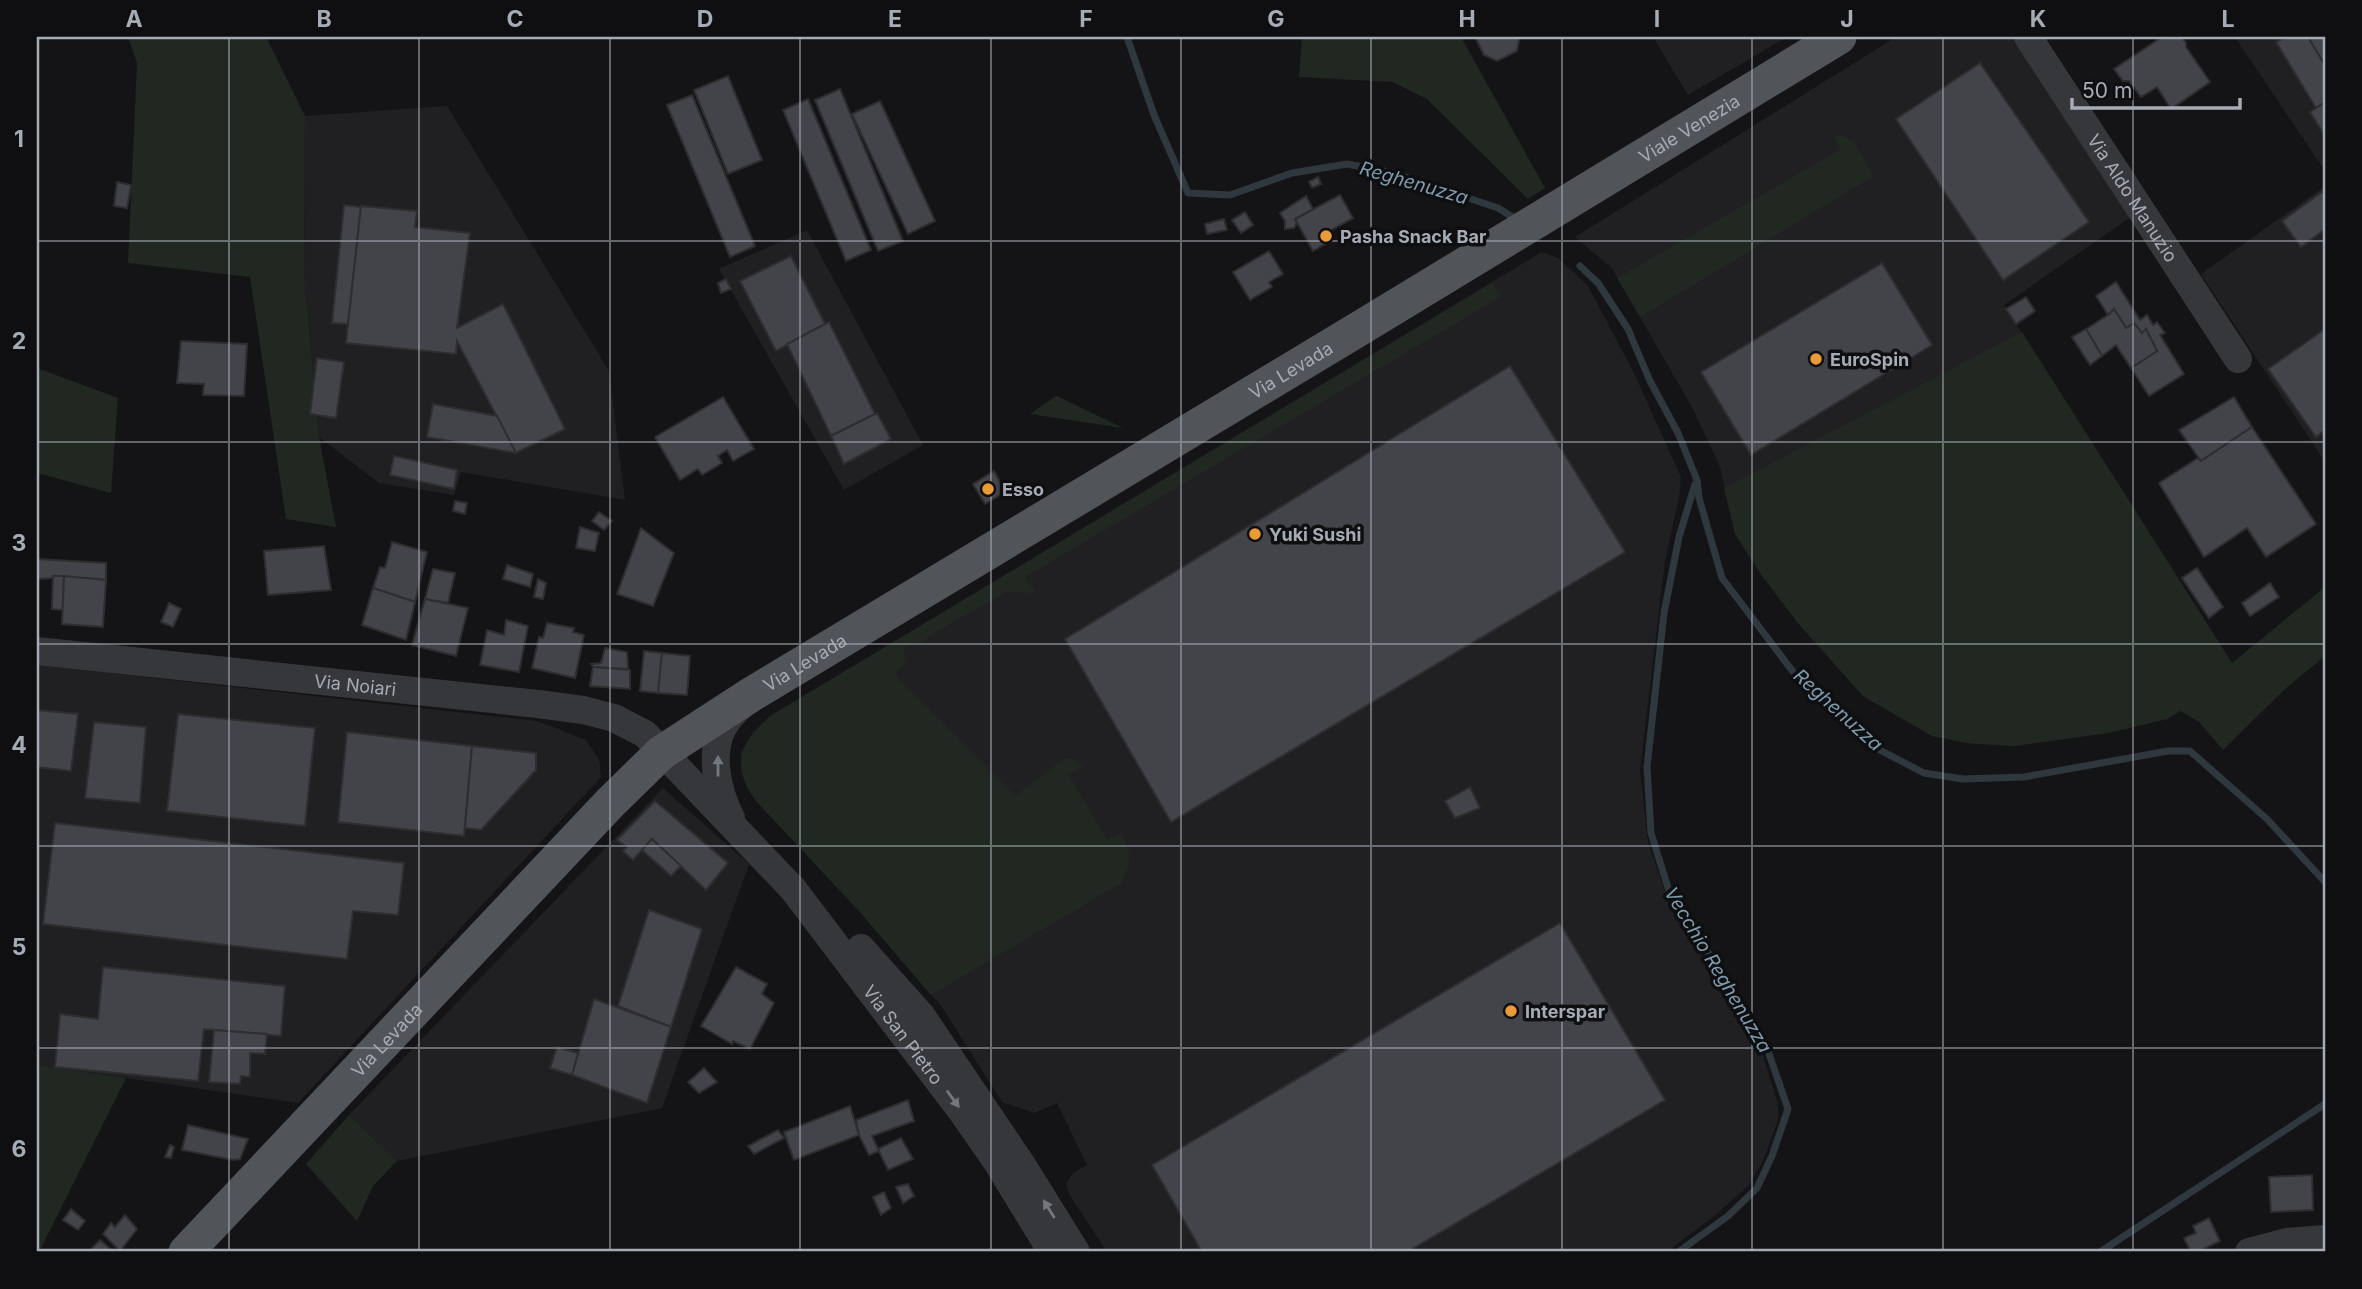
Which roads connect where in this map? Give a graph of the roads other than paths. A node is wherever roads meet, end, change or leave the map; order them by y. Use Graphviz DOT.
graph roads {
  1 [pos="1839,37"];
  2 [pos="2028,37"];
  3 [pos="1540,219"];
  4 [pos="2238,359"];
  5 [pos="37,651"];
  6 [pos="752,694"];
  7 [pos="661,753"];
  8 [pos="738,830"];
  9 [pos="793,889"];
  10 [pos="2325,1239"];
  11 [pos="186,1252"];
  12 [pos="1052,1252"];
  13 [pos="1076,1252"];
  14 [pos="2249,1252"];
  1 -- 3 [label="main road, Viale Venezia"];
  2 -- 4 [label="street, Via Aldo Manuzio"];
  3 -- 6 [label="main road, Via Levada"];
  5 -- 7 [label="street, Via Noiari"];
  6 -- 7 [label="main road, Via Levada"];
  8 -- 6 [label="street, Via San Pietro, one-way"];
  7 -- 8 [label="street, Via San Pietro"];
  7 -- 11 [label="main road, Via Levada"];
  8 -- 9 [label="street, Via San Pietro"];
  9 -- 12 [label="street, Via San Pietro, one-way"];
  13 -- 9 [label="street, one-way"];
  10 -- 14 [label="street"];
}
